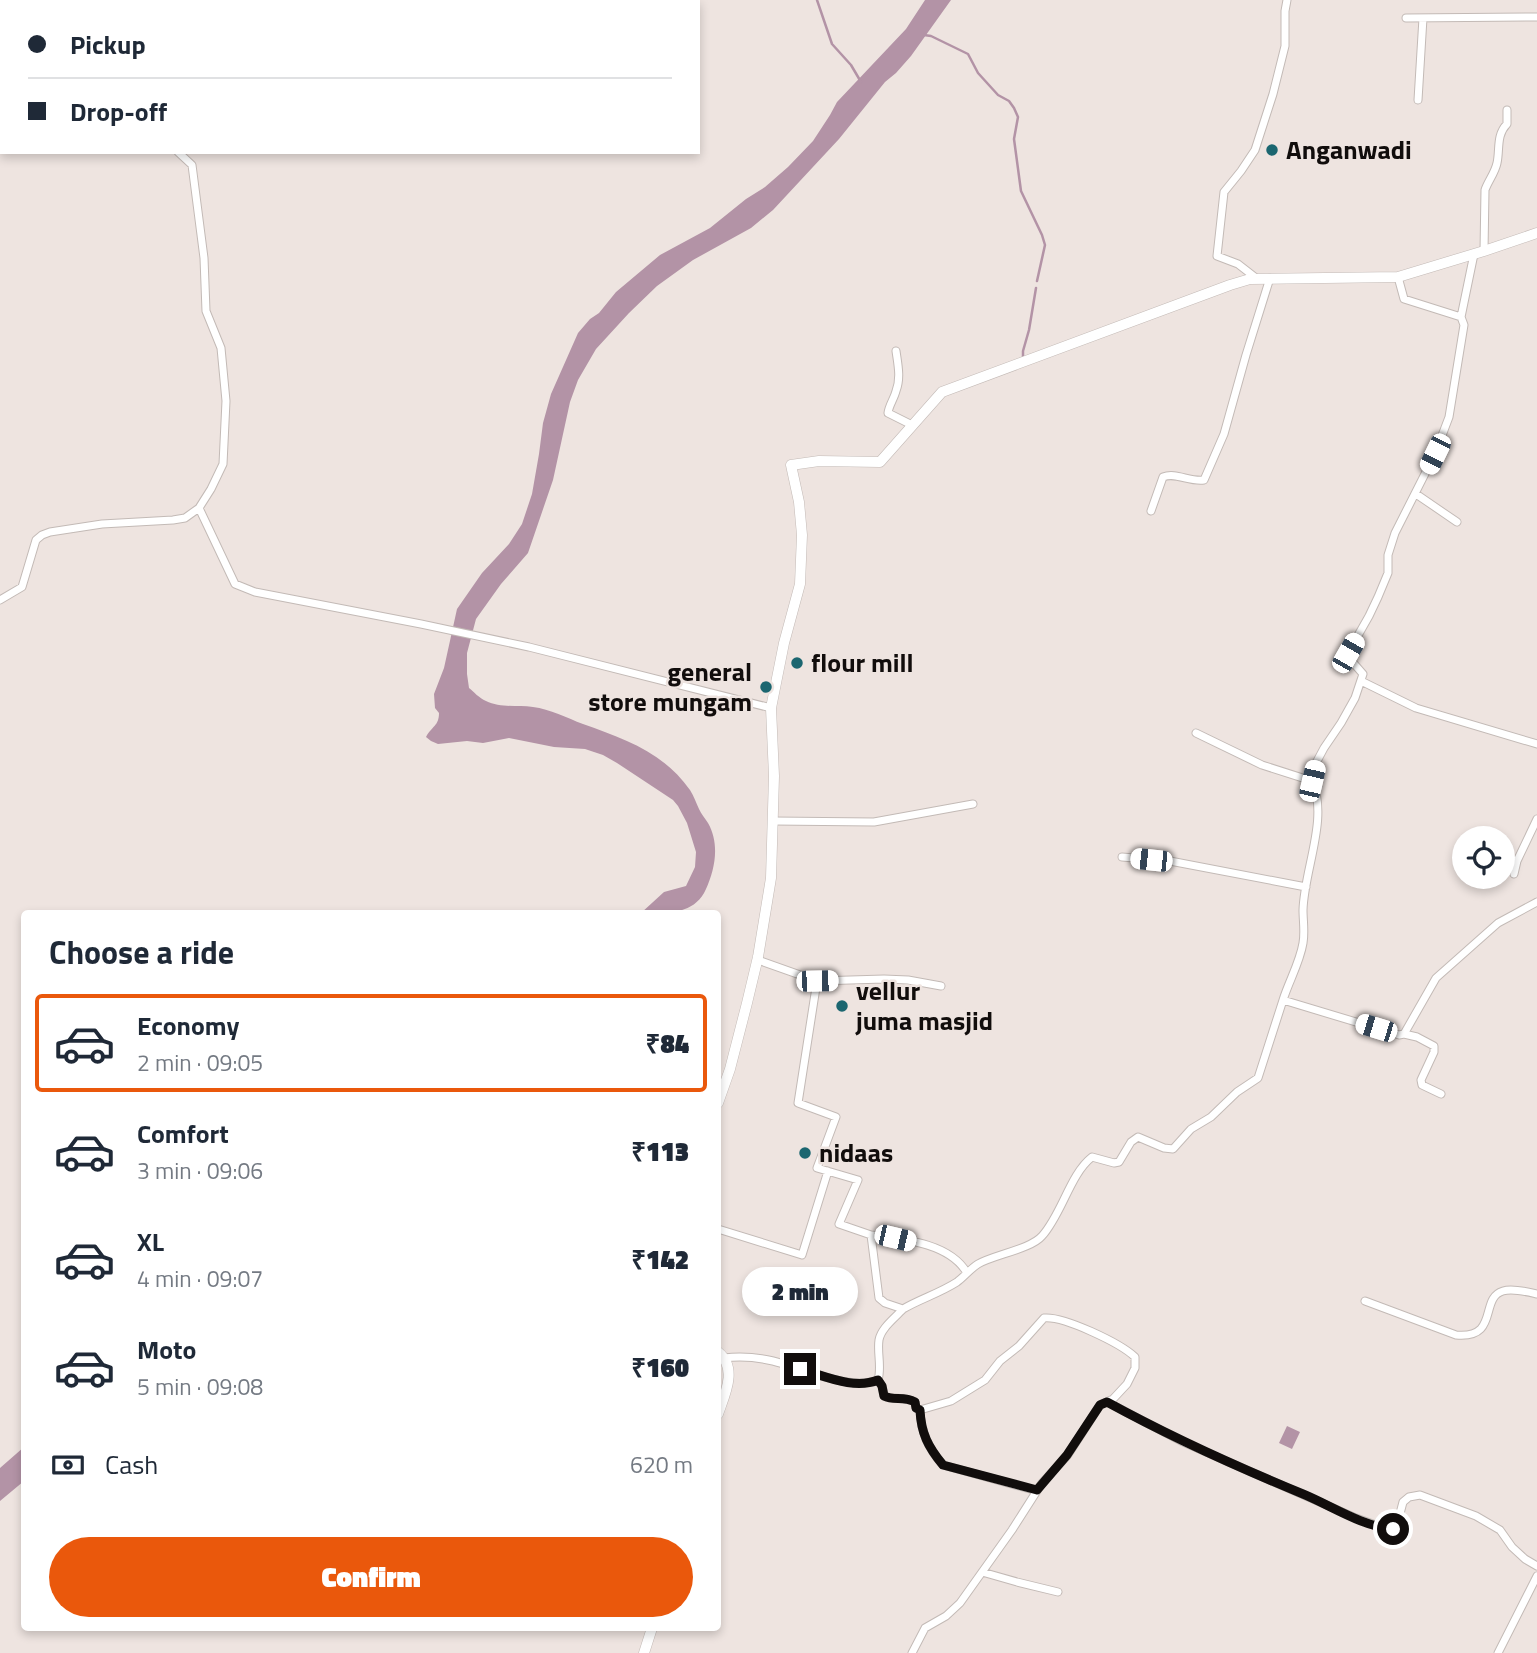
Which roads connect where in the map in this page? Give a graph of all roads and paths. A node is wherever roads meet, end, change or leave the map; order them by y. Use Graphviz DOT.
graph roads {
  1 [pos="1287,0"];
  2 [pos="1406,18"];
  3 [pos="1423,18"];
  4 [pos="1537,18"];
  5 [pos="1418,100"];
  6 [pos="1507,110"];
  7 [pos="180,154"];
  8 [pos="1537,233"];
  9 [pos="1479,253"];
  10 [pos="1398,276"];
  11 [pos="1256,278"];
  12 [pos="1270,278"];
  13 [pos="1461,317"];
  14 [pos="896,351"];
  15 [pos="912,425"];
  16 [pos="1416,495"];
  17 [pos="199,508"];
  18 [pos="1151,511"];
  19 [pos="1457,522"];
  20 [pos="0,600"];
  21 [pos="1361,681"];
  22 [pos="771,708"];
  23 [pos="1196,733"];
  24 [pos="1537,744"];
  25 [pos="1312,781"];
  26 [pos="973,804"];
  27 [pos="1537,818"];
  28 [pos="773,821"];
  29 [pos="1122,857"];
  30 [pos="1515,869"];
  31 [pos="1306,887"];
  32 [pos="1537,902"];
  33 [pos="758,960"];
  34 [pos="817,981"];
  35 [pos="941,986"];
  36 [pos="1283,1000"];
  37 [pos="1404,1034"];
  38 [pos="721,1094"];
  39 [pos="1441,1094"];
  40 [pos="828,1171"];
  41 [pos="721,1230"];
  42 [pos="872,1235"];
  43 [pos="967,1273"];
  44 [pos="1537,1294"];
  45 [pos="1365,1301"];
  46 [pos="903,1309"];
  47 [pos="721,1355"];
  48 [pos="878,1380"];
  49 [pos="1107,1402"];
  50 [pos="721,1404"];
  51 [pos="920,1410"];
  52 [pos="1037,1490"];
  53 [pos="1537,1566"];
  54 [pos="982,1572"];
  55 [pos="1537,1576"];
  56 [pos="1058,1592"];
  57 [pos="651,1631"];
  58 [pos="644,1653"];
  59 [pos="912,1653"];
  60 [pos="1498,1653"];
  1 -- 11 [label="street"];
  2 -- 3 [label="street"];
  3 -- 4 [label="street"];
  3 -- 5 [label="street"];
  6 -- 9 [label="street"];
  7 -- 17 [label="street"];
  8 -- 9 [label="main road"];
  9 -- 10 [label="main road"];
  9 -- 13 [label="street"];
  10 -- 12 [label="main road"];
  10 -- 13 [label="street"];
  11 -- 12 [label="main road"];
  11 -- 15 [label="main road"];
  12 -- 18 [label="street"];
  13 -- 16 [label="street"];
  14 -- 15 [label="street"];
  15 -- 22 [label="main road"];
  16 -- 19 [label="street"];
  16 -- 21 [label="street"];
  17 -- 20 [label="street"];
  17 -- 22 [label="street"];
  21 -- 24 [label="street"];
  21 -- 25 [label="street"];
  22 -- 28 [label="main road"];
  23 -- 25 [label="street"];
  25 -- 31 [label="street"];
  26 -- 28 [label="street"];
  27 -- 30 [label="street"];
  28 -- 33 [label="main road"];
  29 -- 31 [label="street"];
  31 -- 36 [label="street"];
  32 -- 37 [label="street"];
  33 -- 34 [label="street"];
  33 -- 38 [label="main road"];
  34 -- 35 [label="street"];
  34 -- 40 [label="street"];
  36 -- 37 [label="street"];
  36 -- 43 [label="street"];
  37 -- 39 [label="street"];
  40 -- 41 [label="street"];
  40 -- 42 [label="street"];
  42 -- 43 [label="street"];
  42 -- 46 [label="street"];
  43 -- 46 [label="street"];
  44 -- 45 [label="street"];
  46 -- 48 [label="street"];
  47 -- 48 [label="street"];
  47 -- 50 [label="main road"];
  48 -- 51 [label="street"];
  49 -- 51 [label="street"];
  49 -- 52 [label="street"];
  49 -- 53 [label="street"];
  51 -- 52 [label="street"];
  52 -- 54 [label="street"];
  54 -- 56 [label="street"];
  54 -- 59 [label="street"];
  55 -- 60 [label="street"];
  57 -- 58 [label="main road"];
}
